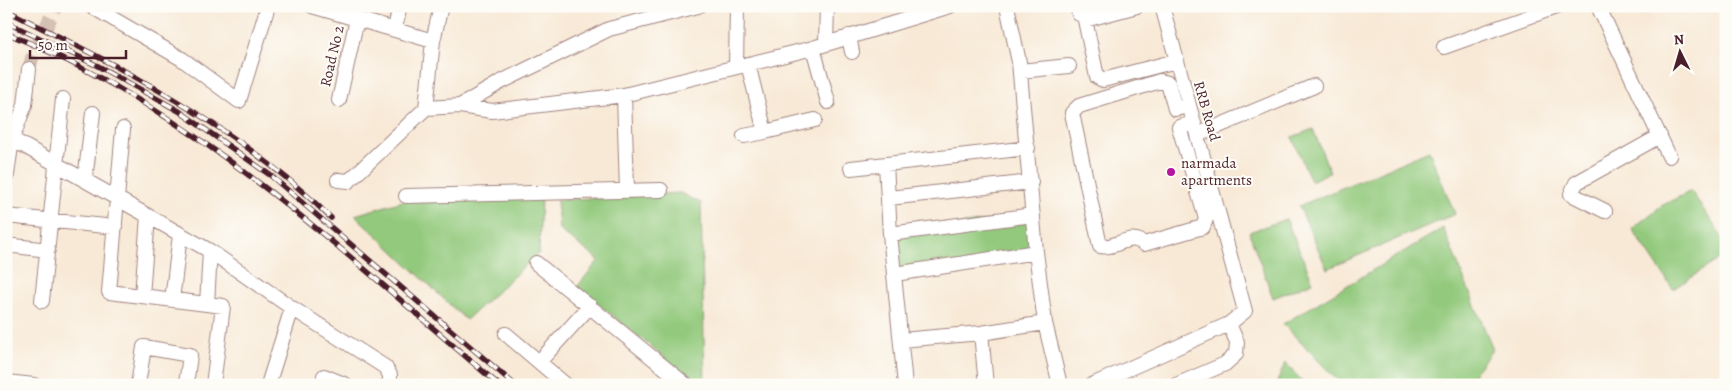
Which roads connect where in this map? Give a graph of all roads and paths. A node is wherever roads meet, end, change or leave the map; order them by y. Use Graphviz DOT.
graph roads {
  1 [pos="91,6"];
  2 [pos="268,6"];
  3 [pos="312,6"];
  4 [pos="400,6"];
  5 [pos="441,6"];
  6 [pos="698,6"];
  7 [pos="737,6"];
  8 [pos="828,6"];
  9 [pos="1007,6"];
  10 [pos="1137,6"];
  11 [pos="1162,6"];
  12 [pos="1559,6"];
  13 [pos="1598,6"];
  14 [pos="947,10"];
  15 [pos="357,19"];
  16 [pos="395,28"];
  17 [pos="849,36"];
  18 [pos="433,41"];
  19 [pos="820,45"];
  20 [pos="1444,47"];
  21 [pos="852,52"];
  22 [pos="1176,61"];
  23 [pos="742,65"];
  24 [pos="1069,66"];
  25 [pos="28,69"];
  26 [pos="1020,72"];
  27 [pos="1314,86"];
  28 [pos="624,95"];
  29 [pos="63,99"];
  30 [pos="339,100"];
  31 [pos="828,102"];
  32 [pos="460,106"];
  33 [pos="426,108"];
  34 [pos="1182,108"];
  35 [pos="93,113"];
  36 [pos="815,120"];
  37 [pos="1179,127"];
  38 [pos="123,129"];
  39 [pos="1195,129"];
  40 [pos="765,132"];
  41 [pos="744,136"];
  42 [pos="1660,136"];
  43 [pos="12,138"];
  44 [pos="1028,148"];
  45 [pos="1669,156"];
  46 [pos="55,163"];
  47 [pos="886,164"];
  48 [pos="851,168"];
  49 [pos="6,179"];
  50 [pos="85,180"];
  51 [pos="338,180"];
  52 [pos="1031,182"];
  53 [pos="661,190"];
  54 [pos="627,191"];
  55 [pos="406,196"];
  56 [pos="116,198"];
  57 [pos="889,198"];
  58 [pos="1605,211"];
  59 [pos="1034,215"];
  60 [pos="6,216"];
  61 [pos="148,216"];
  62 [pos="50,222"];
  63 [pos="114,227"];
  64 [pos="890,234"];
  65 [pos="180,235"];
  66 [pos="6,245"];
  67 [pos="48,250"];
  68 [pos="210,251"];
  69 [pos="1036,252"];
  70 [pos="536,263"];
  71 [pos="894,274"];
  72 [pos="142,296"];
  73 [pos="172,300"];
  74 [pos="42,301"];
  75 [pos="207,304"];
  76 [pos="590,306"];
  77 [pos="292,308"];
  78 [pos="1045,323"];
  79 [pos="1229,324"];
  80 [pos="981,333"];
  81 [pos="506,334"];
  82 [pos="901,340"];
  83 [pos="1042,343"];
  84 [pos="539,362"];
  85 [pos="324,376"];
  86 [pos="1124,379"];
  87 [pos="6,382"];
  88 [pos="1056,384"];
  89 [pos="34,385"];
  90 [pos="138,385"];
  91 [pos="186,385"];
  92 [pos="213,385"];
  93 [pos="268,385"];
  94 [pos="346,385"];
  95 [pos="387,385"];
  96 [pos="566,385"];
  97 [pos="686,385"];
  98 [pos="906,385"];
  99 [pos="986,385"];
  100 [pos="1092,385"];
  101 [pos="1176,385"];
  1 -- 2 [label="street"];
  3 -- 15 [label="street"];
  4 -- 16 [label="street"];
  5 -- 18 [label="street"];
  6 -- 32 [label="street"];
  7 -- 23 [label="street"];
  8 -- 19 [label="street"];
  9 -- 26 [label="street"];
  10 -- 22 [label="street"];
  11 -- 22 [label="street, RRB Road"];
  12 -- 20 [label="street"];
  13 -- 42 [label="street"];
  14 -- 17 [label="street"];
  15 -- 16 [label="street"];
  15 -- 30 [label="street, Road No 2"];
  16 -- 18 [label="street"];
  17 -- 19 [label="street"];
  17 -- 21 [label="street"];
  18 -- 33 [label="street"];
  19 -- 23 [label="street"];
  19 -- 31 [label="street"];
  22 -- 34 [label="street, RRB Road"];
  23 -- 28 [label="street"];
  23 -- 40 [label="street"];
  24 -- 26 [label="street"];
  25 -- 43 [label="street"];
  26 -- 44 [label="street"];
  27 -- 39 [label="street"];
  28 -- 32 [label="street"];
  28 -- 54 [label="street"];
  29 -- 46 [label="street"];
  32 -- 33 [label="street"];
  33 -- 51 [label="street"];
  34 -- 37 [label="street"];
  34 -- 37 [label="street"];
  34 -- 39 [label="street, RRB Road"];
  35 -- 50 [label="street"];
  36 -- 40 [label="street"];
  37 -- 39 [label="street"];
  38 -- 56 [label="street"];
  39 -- 79 [label="street, RRB Road"];
  40 -- 41 [label="street"];
  42 -- 45 [label="street"];
  42 -- 58 [label="street"];
  43 -- 46 [label="street"];
  43 -- 49 [label="street"];
  44 -- 47 [label="street"];
  44 -- 52 [label="street"];
  46 -- 50 [label="street"];
  46 -- 62 [label="street"];
  47 -- 48 [label="street"];
  47 -- 57 [label="street"];
  50 -- 56 [label="street"];
  52 -- 57 [label="street"];
  52 -- 59 [label="street"];
  53 -- 54 [label="street"];
  54 -- 55 [label="street"];
  56 -- 61 [label="street"];
  56 -- 63 [label="street"];
  57 -- 64 [label="street"];
  59 -- 64 [label="street"];
  59 -- 69 [label="street"];
  60 -- 62 [label="street"];
  61 -- 65 [label="street"];
  61 -- 72 [label="street"];
  62 -- 63 [label="street"];
  62 -- 67 [label="street"];
  63 -- 72 [label="street"];
  64 -- 71 [label="street"];
  65 -- 68 [label="street"];
  65 -- 73 [label="street"];
  66 -- 67 [label="street"];
  67 -- 74 [label="street"];
  68 -- 75 [label="street"];
  68 -- 77 [label="street"];
  69 -- 71 [label="street"];
  69 -- 78 [label="street"];
  70 -- 76 [label="street"];
  71 -- 82 [label="street"];
  72 -- 73 [label="street"];
  73 -- 75 [label="street"];
  75 -- 92 [label="street"];
  76 -- 84 [label="street"];
  76 -- 97 [label="street"];
  77 -- 93 [label="street"];
  77 -- 95 [label="street"];
  78 -- 80 [label="street"];
  78 -- 88 [label="street"];
  79 -- 86 [label="street"];
  79 -- 101 [label="street"];
  80 -- 82 [label="street"];
  80 -- 99 [label="street"];
  81 -- 84 [label="street"];
  82 -- 98 [label="street"];
  83 -- 88 [label="street"];
  84 -- 96 [label="street"];
  85 -- 94 [label="street"];
  86 -- 100 [label="street"];
  87 -- 89 [label="street"];
  90 -- 91 [label="street"];
}
